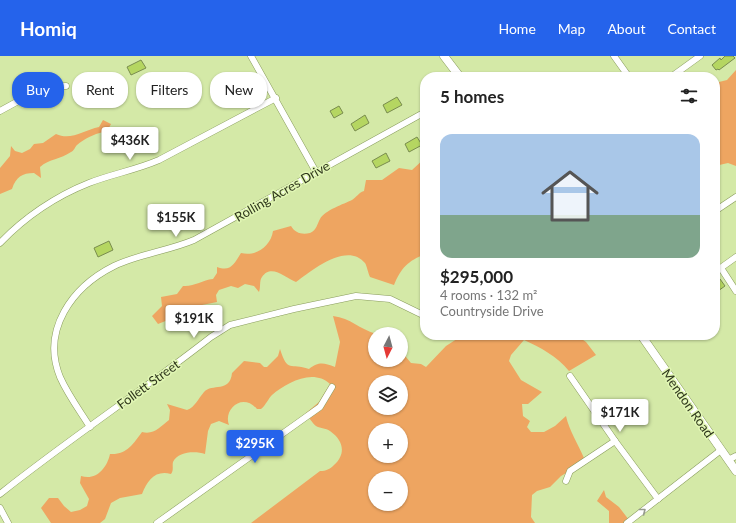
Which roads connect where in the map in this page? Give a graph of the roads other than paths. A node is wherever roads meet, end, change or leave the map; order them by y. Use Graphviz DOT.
graph roads {
  1 [pos="251,56"];
  2 [pos="444,56"];
  3 [pos="614,56"];
  4 [pos="700,56"];
  5 [pos="456,72"];
  6 [pos="625,72"];
  7 [pos="678,72"];
  8 [pos="66,86"];
  9 [pos="276,98"];
  10 [pos="0,111"];
  11 [pos="420,115"];
  12 [pos="316,172"];
  13 [pos="736,197"];
  14 [pos="720,207"];
  15 [pos="0,244"];
  16 [pos="736,257"];
  17 [pos="721,268"];
  18 [pos="736,291"];
  19 [pos="420,314"];
  20 [pos="644,340"];
  21 [pos="570,376"];
  22 [pos="332,387"];
  23 [pos="90,427"];
  24 [pos="615,441"];
  25 [pos="721,450"];
  26 [pos="736,456"];
  27 [pos="728,460"];
  28 [pos="736,471"];
  29 [pos="566,481"];
  30 [pos="0,494"];
  31 [pos="658,499"];
  32 [pos="0,508"];
  33 [pos="8,523"];
  34 [pos="157,523"];
  35 [pos="627,523"];
  1 -- 9 [label="street"];
  2 -- 5 [label="main road"];
  3 -- 6 [label="street"];
  4 -- 7 [label="street"];
  8 -- 10 [label="street"];
  9 -- 12 [label="street"];
  9 -- 15 [label="street"];
  11 -- 12 [label="street, Rolling Acres Drive"];
  12 -- 23 [label="street, Rolling Acres Drive"];
  13 -- 14 [label="street"];
  16 -- 17 [label="street"];
  17 -- 18 [label="street"];
  19 -- 23 [label="street, Follett Street"];
  20 -- 25 [label="main road, Mendon Road"];
  21 -- 24 [label="street"];
  22 -- 34 [label="street"];
  23 -- 30 [label="street, Follett Street"];
  24 -- 29 [label="street"];
  24 -- 31 [label="street"];
  25 -- 27 [label="main road, Mendon Road"];
  25 -- 31 [label="street"];
  26 -- 27 [label="street"];
  27 -- 28 [label="main road, Mendon Road"];
  35 -- 31 [label="street, one-way"];
  32 -- 33 [label="street"];
}
